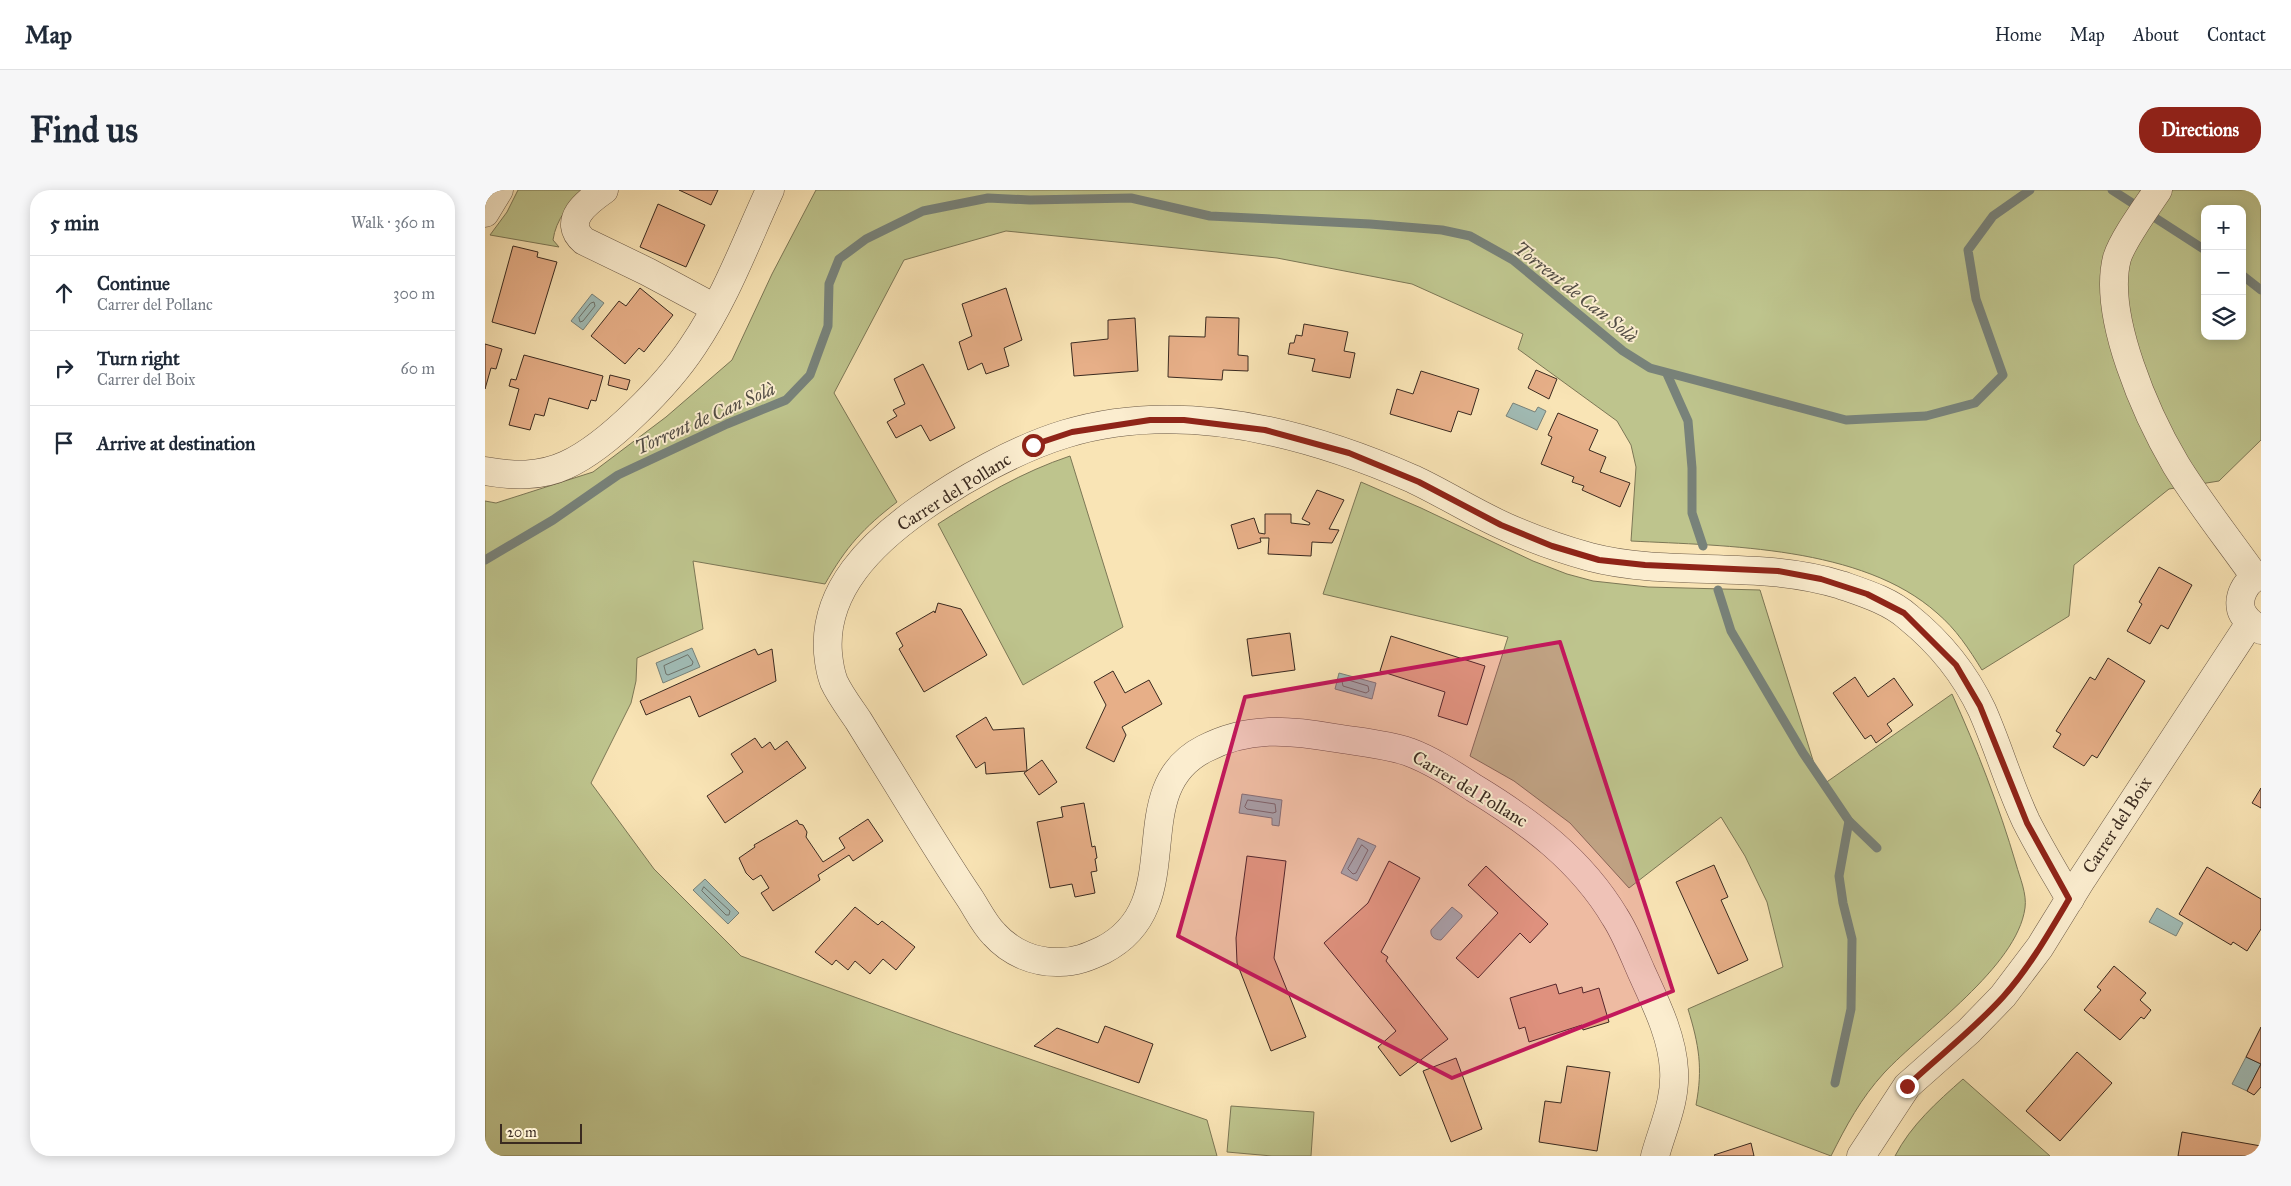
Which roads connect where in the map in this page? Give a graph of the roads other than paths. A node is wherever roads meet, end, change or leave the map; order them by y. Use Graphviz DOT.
graph roads {
  1 [pos="499,190"];
  2 [pos="604,190"];
  3 [pos="770,190"];
  4 [pos="2157,190"];
  5 [pos="485,213"];
  6 [pos="715,308"];
  7 [pos="485,470"];
  8 [pos="2258,576"];
  9 [pos="2256,626"];
  10 [pos="2069,899"];
  11 [pos="1655,1156"];
  12 [pos="1861,1156"];
  1 -- 5 [label="street"];
  2 -- 6 [label="street"];
  3 -- 6 [label="street"];
  4 -- 8 [label="street"];
  6 -- 7 [label="street"];
  8 -- 9 [label="street"];
  9 -- 10 [label="street, Carrer del Boix"];
  10 -- 11 [label="street, Carrer del Pollanc"];
  10 -- 12 [label="street, Carrer del Boix"];
}
